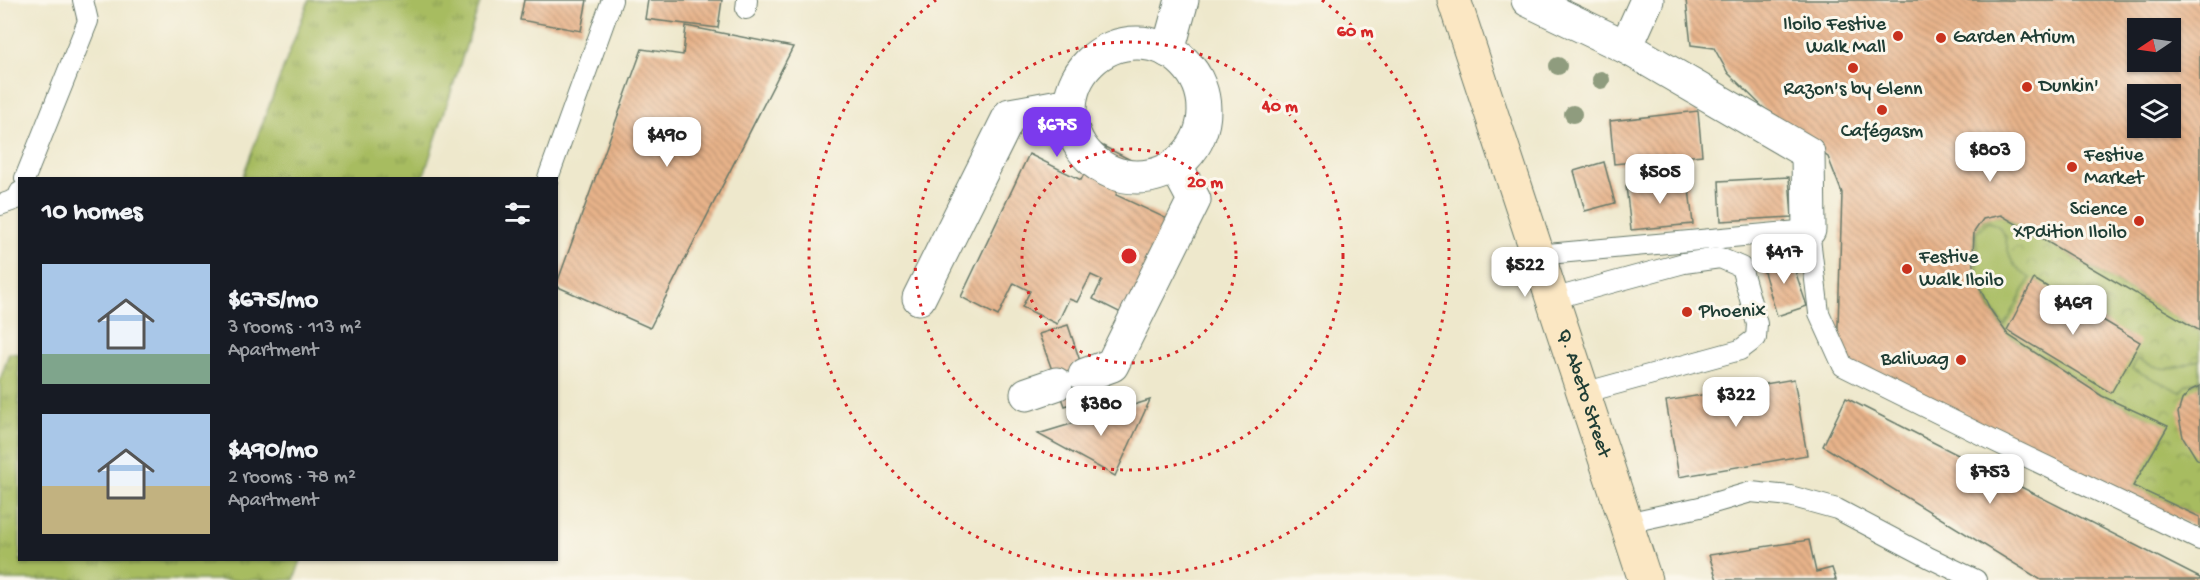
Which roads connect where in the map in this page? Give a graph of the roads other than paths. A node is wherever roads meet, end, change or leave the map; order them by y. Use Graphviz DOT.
graph roads {
  1 [pos="83,0"];
  2 [pos="612,0"];
  3 [pos="1182,0"];
  4 [pos="1454,0"];
  5 [pos="1528,0"];
  6 [pos="1647,0"];
  7 [pos="1626,47"];
  8 [pos="1168,51"];
  9 [pos="1070,104"];
  10 [pos="1176,166"];
  11 [pos="25,177"];
  12 [pos="548,177"];
  13 [pos="18,197"];
  14 [pos="0,205"];
  15 [pos="1809,230"];
  16 [pos="1537,255"];
  17 [pos="920,298"];
  18 [pos="1552,299"];
  19 [pos="1056,384"];
  20 [pos="1583,393"];
  21 [pos="1626,523"];
  22 [pos="2200,540"];
  23 [pos="1645,580"];
  24 [pos="1976,580"];
  1 -- 11 [label="lane"];
  2 -- 12 [label="lane"];
  3 -- 8 [label="street"];
  4 -- 16 [label="main road, Q. Abeto Street"];
  5 -- 7 [label="street"];
  6 -- 7 [label="street"];
  7 -- 15 [label="street"];
  8 -- 9 [label="street"];
  8 -- 10 [label="street"];
  9 -- 10 [label="street"];
  9 -- 17 [label="street"];
  10 -- 19 [label="street"];
  13 -- 14 [label="lane"];
  15 -- 16 [label="lane"];
  15 -- 22 [label="lane"];
  16 -- 18 [label="main road, Q. Abeto Street"];
  18 -- 20 [label="main road, Q. Abeto Street"];
  18 -- 20 [label="lane"];
  20 -- 21 [label="main road, Q. Abeto Street"];
  21 -- 23 [label="main road, Q. Abeto Street"];
  21 -- 24 [label="lane"];
}
